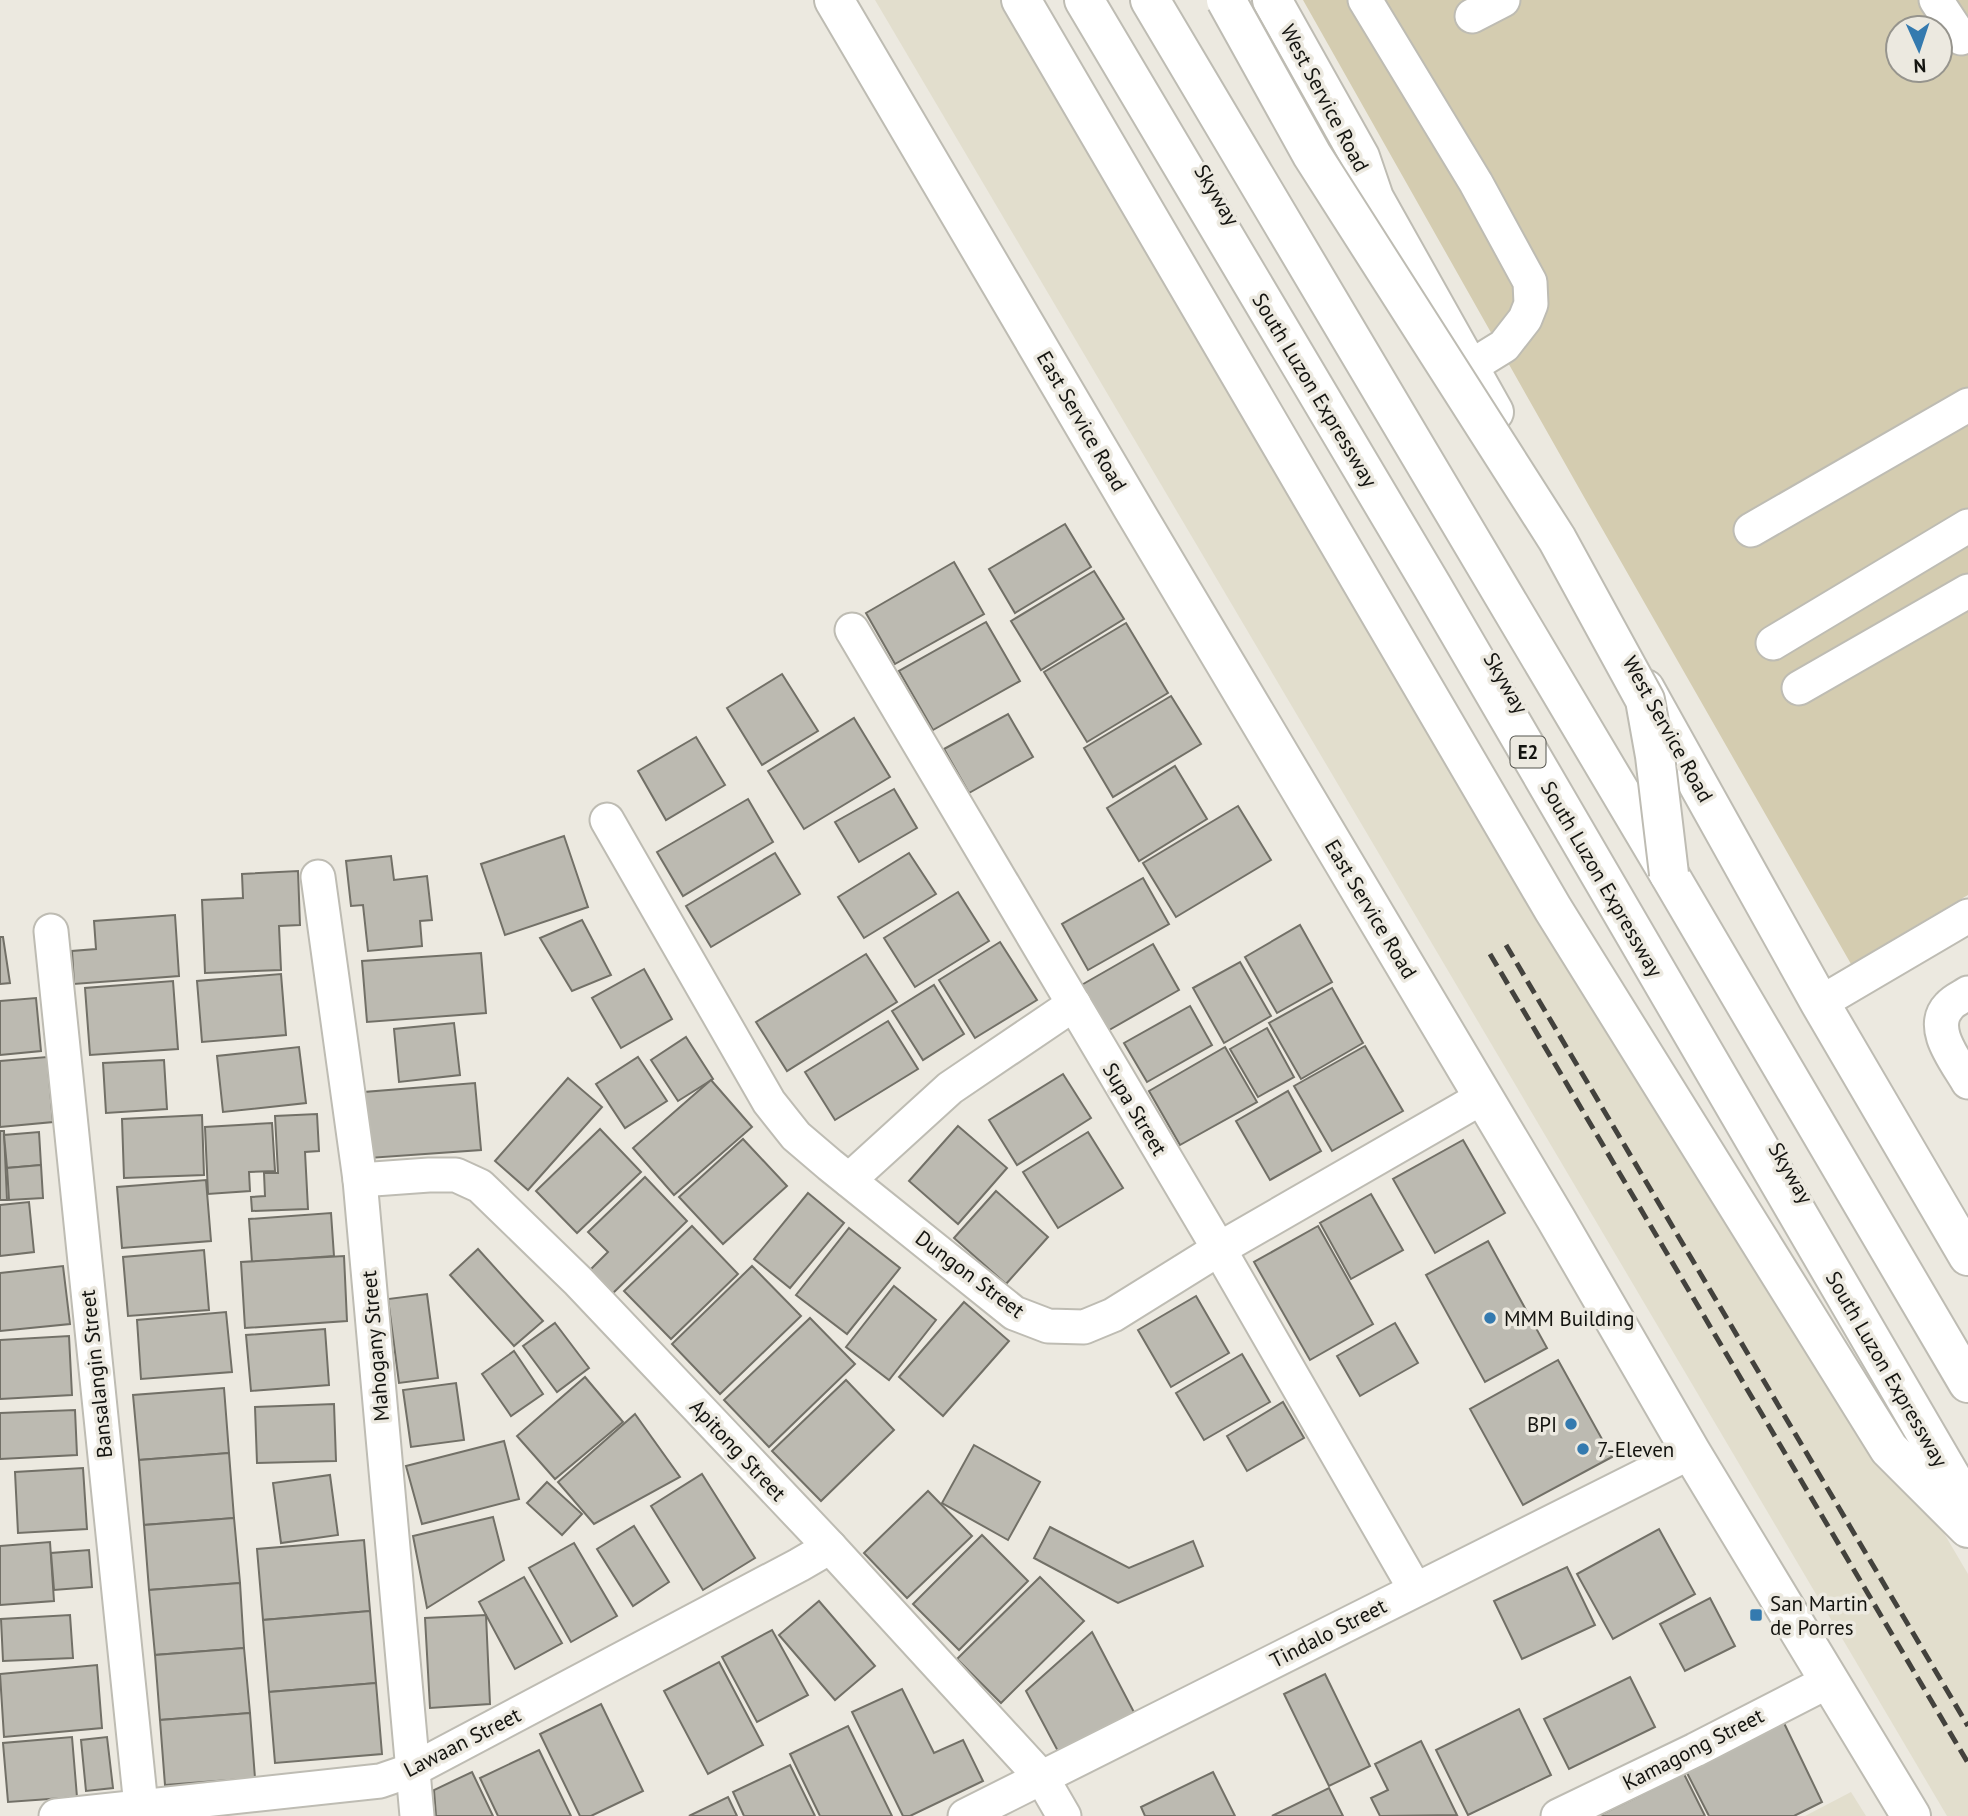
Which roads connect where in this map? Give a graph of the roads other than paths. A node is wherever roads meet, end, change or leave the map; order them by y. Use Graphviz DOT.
graph roads {
  1 [pos="834,0"];
  2 [pos="1021,0"];
  3 [pos="1084,0"];
  4 [pos="1102,0"];
  5 [pos="1150,0"];
  6 [pos="1167,0"];
  7 [pos="1226,0"];
  8 [pos="1242,0"];
  9 [pos="1272,0"];
  10 [pos="1365,0"];
  11 [pos="1503,0"];
  12 [pos="1936,0"];
  13 [pos="1472,16"];
  14 [pos="1961,38"];
  15 [pos="1374,198"];
  16 [pos="1470,367"];
  17 [pos="1968,405"];
  18 [pos="1968,526"];
  19 [pos="1751,530"];
  20 [pos="1968,592"];
  21 [pos="852,630"];
  22 [pos="1773,643"];
  23 [pos="1799,688"];
  24 [pos="607,820"];
  25 [pos="1669,874"];
  26 [pos="318,877"];
  27 [pos="1968,916"];
  28 [pos="51,931"];
  29 [pos="1968,993"];
  30 [pos="1820,1003"];
  31 [pos="1074,1004"];
  32 [pos="1968,1082"];
  33 [pos="1483,1097"];
  34 [pos="849,1180"];
  35 [pos="360,1181"];
  36 [pos="1219,1249"];
  37 [pos="1968,1255"];
  38 [pos="1968,1347"];
  39 [pos="1968,1383"];
  40 [pos="1691,1452"];
  41 [pos="1968,1478"];
  42 [pos="1968,1506"];
  43 [pos="1968,1528"];
  44 [pos="830,1547"];
  45 [pos="1415,1589"];
  46 [pos="1829,1681"];
  47 [pos="412,1770"];
  48 [pos="1042,1778"];
  49 [pos="142,1811"];
  50 [pos="56,1816"];
  51 [pos="417,1816"];
  52 [pos="965,1816"];
  53 [pos="1064,1816"];
  54 [pos="1558,1816"];
  55 [pos="1911,1816"];
  1 -- 33 [label="main road, East Service Road"];
  2 -- 43 [label="main road"];
  3 -- 42 [label="main road, South Luzon Expressway / E2"];
  4 -- 41 [label="main road, Skyway / E2"];
  5 -- 25 [label="main road, Skyway"];
  6 -- 38 [label="main road"];
  7 -- 25 [label="main road, bridge"];
  8 -- 15 [label="main road, West Service Road"];
  9 -- 15 [label="main road, West Service Road"];
  10 -- 16 [label="street"];
  11 -- 13 [label="street"];
  12 -- 14 [label="street"];
  15 -- 16 [label="main road, West Service Road"];
  16 -- 30 [label="main road, West Service Road"];
  17 -- 19 [label="street"];
  18 -- 22 [label="street"];
  20 -- 23 [label="street"];
  21 -- 31 [label="street, Supa Street"];
  24 -- 34 [label="street, Dungon Street"];
  25 -- 39 [label="main road, Skyway"];
  26 -- 35 [label="street, Mahogany Street"];
  27 -- 30 [label="street"];
  28 -- 49 [label="street, Bansalangin Street"];
  29 -- 32 [label="street"];
  30 -- 37 [label="main road, West Service Road"];
  31 -- 34 [label="street"];
  31 -- 36 [label="street, Supa Street"];
  33 -- 36 [label="street, Dungon Street"];
  33 -- 40 [label="main road, East Service Road"];
  34 -- 36 [label="street, Dungon Street"];
  35 -- 44 [label="street, Apitong Street"];
  35 -- 47 [label="street, Mahogany Street"];
  36 -- 45 [label="street, Supa Street"];
  40 -- 45 [label="street, Tindalo Street"];
  40 -- 46 [label="main road, East Service Road"];
  44 -- 47 [label="street, Lawaan Street"];
  44 -- 48 [label="street, Apitong Street"];
  45 -- 48 [label="street, Tindalo Street"];
  46 -- 54 [label="street, Kamagong Street"];
  46 -- 55 [label="main road, East Service Road"];
  47 -- 49 [label="street, Lawaan Street"];
  47 -- 51 [label="street, Mahogany Street"];
  48 -- 52 [label="street, Tindalo Street"];
  48 -- 53 [label="street, Apitong Street"];
  49 -- 50 [label="street, Lawaan Street"];
}
